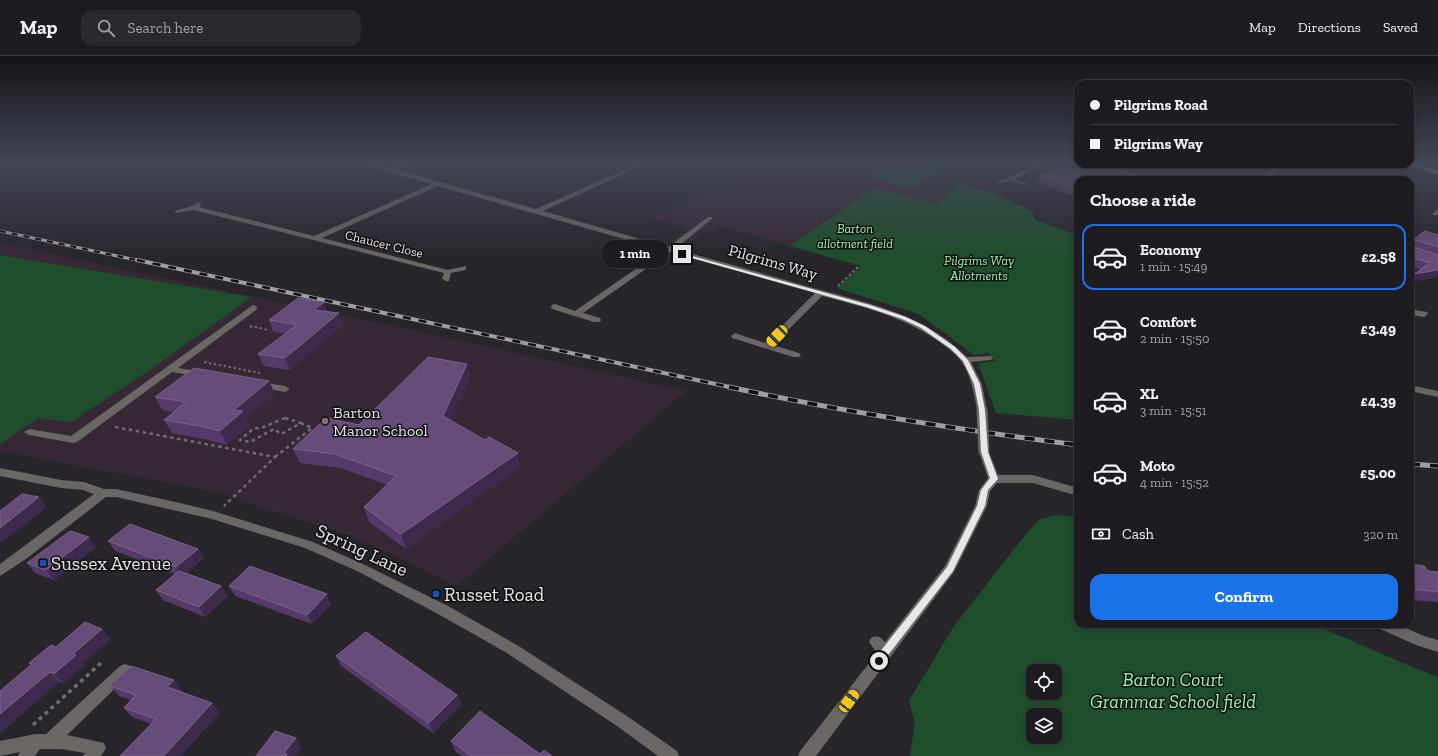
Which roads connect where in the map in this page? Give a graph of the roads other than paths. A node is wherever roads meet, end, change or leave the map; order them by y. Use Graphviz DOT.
graph roads {
  1 [pos="415,194"];
  2 [pos="471,194"];
  3 [pos="577,194"];
  4 [pos="177,211"];
  5 [pos="536,212"];
  6 [pos="710,218"];
  7 [pos="314,239"];
  8 [pos="667,250"];
  9 [pos="463,268"];
  10 [pos="820,293"];
  11 [pos="555,307"];
  12 [pos="253,308"];
  13 [pos="1414,313"];
  14 [pos="576,314"];
  15 [pos="1424,314"];
  16 [pos="597,320"];
  17 [pos="735,336"];
  18 [pos="767,346"];
  19 [pos="796,355"];
  20 [pos="988,358"];
  21 [pos="965,360"];
  22 [pos="169,370"];
  23 [pos="210,376"];
  24 [pos="247,383"];
  25 [pos="285,389"];
  26 [pos="1414,389"];
  27 [pos="1438,394"];
  28 [pos="29,432"];
  29 [pos="0,472"];
  30 [pos="994,479"];
  31 [pos="1074,491"];
  32 [pos="103,493"];
  33 [pos="0,571"];
  34 [pos="1392,628"];
  35 [pos="1438,646"];
  36 [pos="125,670"];
  37 [pos="51,740"];
  38 [pos="36,741"];
  39 [pos="5,747"];
  40 [pos="26,756"];
  41 [pos="91,756"];
  42 [pos="671,756"];
  43 [pos="806,756"];
  1 -- 7 [label="street, Chaucer Close"];
  2 -- 5 [label="street, Pilgrims Way"];
  3 -- 5 [label="street"];
  4 -- 7 [label="street, Chaucer Close"];
  5 -- 8 [label="street, Pilgrims Way"];
  6 -- 8 [label="street"];
  7 -- 9 [label="street, Chaucer Close"];
  8 -- 10 [label="street, Pilgrims Way"];
  8 -- 14 [label="street"];
  10 -- 18 [label="street"];
  10 -- 21 [label="street, Pilgrims Way"];
  11 -- 14 [label="street"];
  12 -- 22 [label="street"];
  13 -- 15 [label="street"];
  14 -- 16 [label="street"];
  17 -- 18 [label="street"];
  18 -- 19 [label="street"];
  20 -- 21 [label="street"];
  21 -- 30 [label="street, Pilgrims Way, bridge"];
  22 -- 23 [label="street"];
  22 -- 28 [label="street"];
  24 -- 25 [label="street"];
  26 -- 27 [label="street"];
  29 -- 32 [label="street, Spring Lane"];
  30 -- 31 [label="street"];
  30 -- 43 [label="street"];
  32 -- 33 [label="street"];
  32 -- 42 [label="street, Spring Lane"];
  34 -- 35 [label="street"];
  36 -- 37 [label="street"];
  37 -- 38 [label="street"];
  37 -- 41 [label="street"];
  38 -- 39 [label="street"];
  38 -- 40 [label="street"];
}
